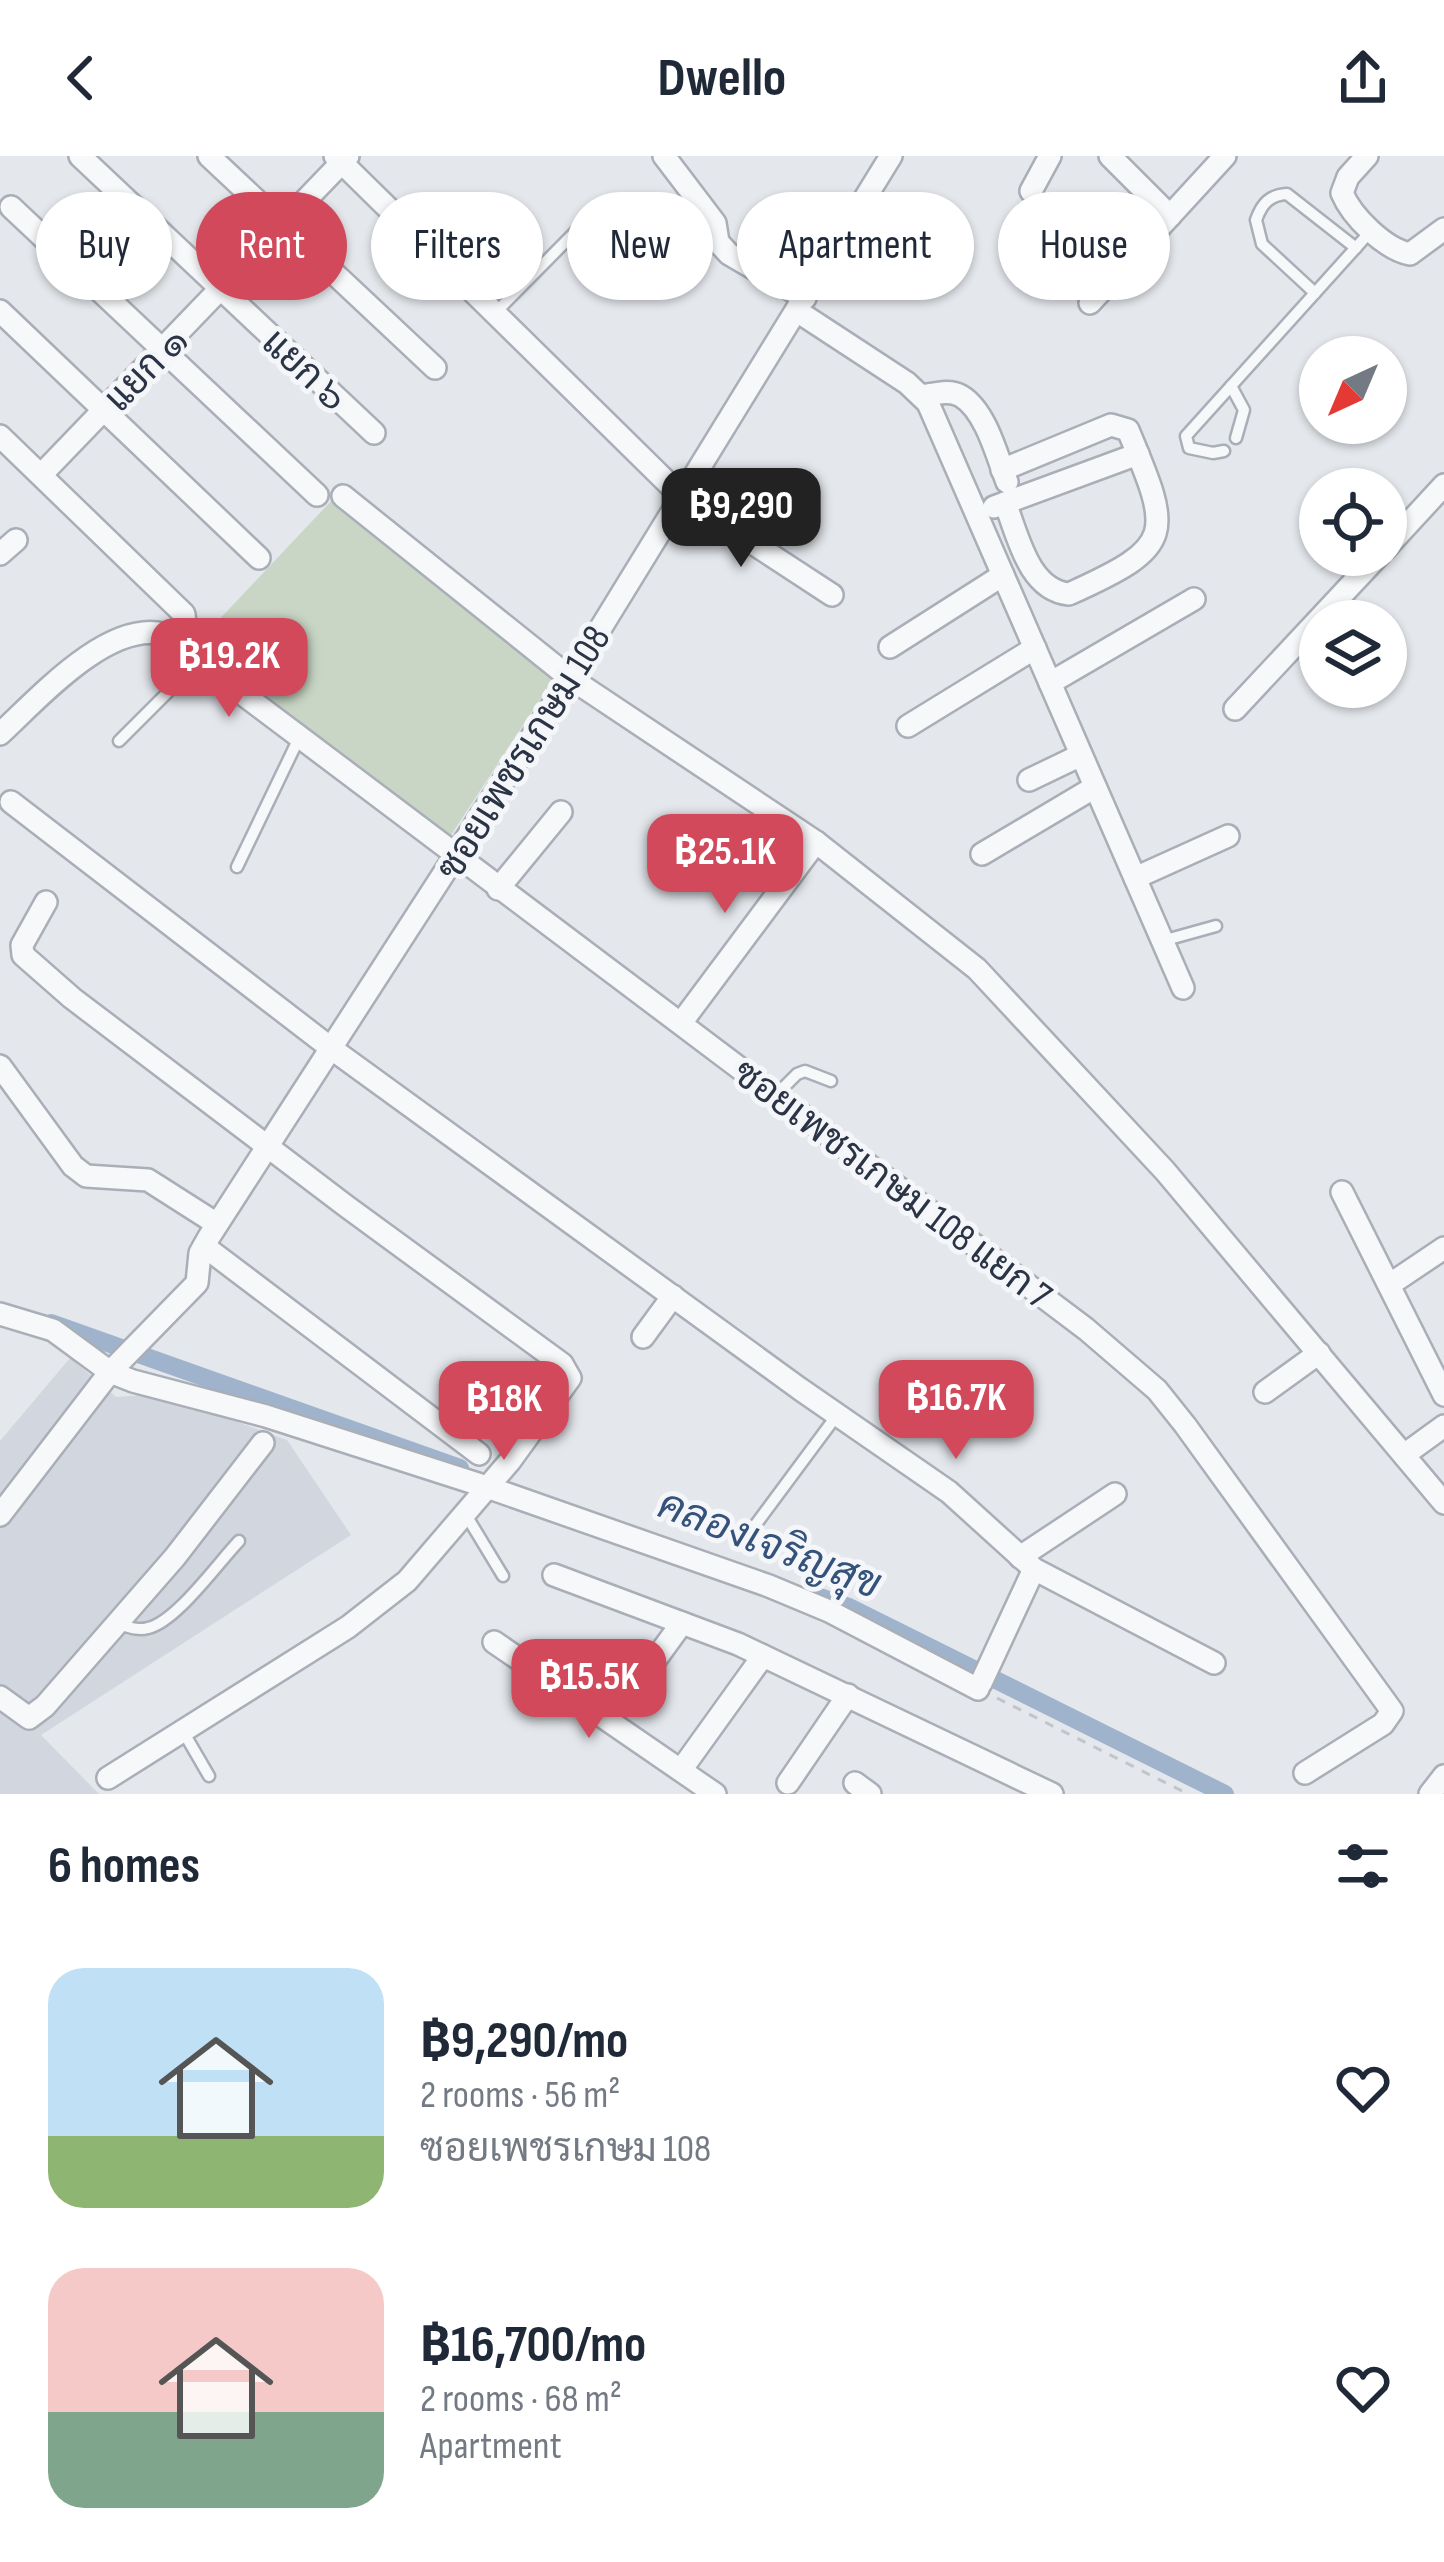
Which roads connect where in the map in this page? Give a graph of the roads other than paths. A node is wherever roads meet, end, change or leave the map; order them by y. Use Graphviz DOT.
graph roads {
  1 [pos="80,156"];
  2 [pos="209,156"];
  3 [pos="664,156"];
  4 [pos="891,156"];
  5 [pos="1050,156"];
  6 [pos="1110,156"];
  7 [pos="1226,156"];
  8 [pos="1367,156"];
  9 [pos="342,158"];
  10 [pos="1031,191"];
  11 [pos="248,192"];
  12 [pos="312,192"];
  13 [pos="11,207"];
  14 [pos="1171,216"];
  15 [pos="1444,229"];
  16 [pos="1372,230"];
  17 [pos="567,239"];
  18 [pos="1356,248"];
  19 [pos="196,265"];
  20 [pos="347,285"];
  21 [pos="1315,292"];
  22 [pos="209,300"];
  23 [pos="233,300"];
  24 [pos="1090,303"];
  25 [pos="801,304"];
  26 [pos="0,311"];
  27 [pos="497,311"];
  28 [pos="163,350"];
  29 [pos="435,368"];
  30 [pos="1231,386"];
  31 [pos="922,396"];
  32 [pos="103,411"];
  33 [pos="374,433"];
  34 [pos="0,436"];
  35 [pos="1236,438"];
  36 [pos="1224,451"];
  37 [pos="1138,454"];
  38 [pos="1002,470"];
  39 [pos="41,475"];
  40 [pos="1444,485"];
  41 [pos="317,495"];
  42 [pos="343,496"];
  43 [pos="682,496"];
  44 [pos="1010,501"];
  45 [pos="976,513"];
  46 [pos="1407,525"];
  47 [pos="259,558"];
  48 [pos="1003,575"];
  49 [pos="1359,576"];
  50 [pos="832,596"];
  51 [pos="1194,598"];
  52 [pos="180,646"];
  53 [pos="890,647"];
  54 [pos="1035,648"];
  55 [pos="199,661"];
  56 [pos="570,678"];
  57 [pos="1050,683"];
  58 [pos="1235,709"];
  59 [pos="908,726"];
  60 [pos="0,734"];
  61 [pos="299,738"];
  62 [pos="118,741"];
  63 [pos="1082,755"];
  64 [pos="1029,780"];
  65 [pos="1095,787"];
  66 [pos="11,802"];
  67 [pos="561,812"];
  68 [pos="1228,836"];
  69 [pos="816,842"];
  70 [pos="982,854"];
  71 [pos="455,857"];
  72 [pos="237,867"];
  73 [pos="1135,878"];
  74 [pos="499,889"];
  75 [pos="46,902"];
  76 [pos="1216,926"];
  77 [pos="1162,941"];
  78 [pos="1183,988"];
  79 [pos="681,1023"];
  80 [pos="332,1049"];
  81 [pos="0,1066"];
  82 [pos="831,1081"];
  83 [pos="776,1095"];
  84 [pos="268,1146"];
  85 [pos="1342,1192"];
  86 [pos="217,1224"];
  87 [pos="204,1246"];
  88 [pos="1444,1249"];
  89 [pos="1388,1285"];
  90 [pos="673,1296"];
  91 [pos="0,1314"];
  92 [pos="644,1337"];
  93 [pos="1319,1354"];
  94 [pos="113,1368"];
  95 [pos="1265,1392"];
  96 [pos="1444,1396"];
  97 [pos="837,1415"];
  98 [pos="1444,1426"];
  99 [pos="263,1443"];
  100 [pos="479,1454"];
  101 [pos="1404,1455"];
  102 [pos="489,1485"];
  103 [pos="1115,1494"];
  104 [pos="1444,1503"];
  105 [pos="0,1515"];
  106 [pos="466,1515"];
  107 [pos="748,1535"];
  108 [pos="239,1541"];
  109 [pos="1027,1563"];
  110 [pos="503,1576"];
  111 [pos="554,1576"];
  112 [pos="682,1623"];
  113 [pos="119,1624"];
  114 [pos="494,1642"];
  115 [pos="763,1656"];
  116 [pos="1214,1663"];
  117 [pos="642,1678"];
  118 [pos="848,1695"];
  119 [pos="0,1696"];
  120 [pos="184,1732"];
  121 [pos="681,1770"];
  122 [pos="1305,1773"];
  123 [pos="208,1776"];
  124 [pos="1444,1776"];
  125 [pos="108,1778"];
  126 [pos="788,1783"];
  127 [pos="715,1794"];
  128 [pos="1052,1794"];
  129 [pos="1430,1794"];
  1 -- 19 [label="street, แยก ๖"];
  2 -- 11 [label="street"];
  3 -- 25 [label="street"];
  4 -- 25 [label="street, ซอยเพชรเกษม 108"];
  5 -- 10 [label="street"];
  6 -- 14 [label="street"];
  7 -- 14 [label="street"];
  8 -- 16 [label="street"];
  9 -- 12 [label="street, แยก ๑"];
  9 -- 27 [label="street"];
  13 -- 28 [label="street"];
  14 -- 24 [label="street"];
  15 -- 16 [label="street"];
  16 -- 18 [label="lane"];
  17 -- 27 [label="lane"];
  18 -- 21 [label="lane"];
  18 -- 21 [label="lane"];
  20 -- 29 [label="street"];
  21 -- 30 [label="lane"];
  22 -- 28 [label="street, แยก ๑"];
  23 -- 33 [label="street, แยก ๖"];
  25 -- 31 [label="street"];
  25 -- 43 [label="street, ซอยเพชรเกษม 108"];
  26 -- 32 [label="street"];
  27 -- 43 [label="street"];
  28 -- 32 [label="street, แยก ๑"];
  28 -- 41 [label="street"];
  30 -- 35 [label="lane"];
  30 -- 36 [label="lane"];
  31 -- 38 [label="street"];
  31 -- 45 [label="street"];
  32 -- 39 [label="street, แยก ๑"];
  32 -- 47 [label="street"];
  34 -- 39 [label="street"];
  37 -- 38 [label="street"];
  37 -- 44 [label="street"];
  37 -- 44 [label="street"];
  38 -- 44 [label="street"];
  39 -- 52 [label="street"];
  40 -- 46 [label="street"];
  42 -- 56 [label="street"];
  43 -- 50 [label="street"];
  43 -- 56 [label="street, ซอยเพชรเกษม 108"];
  44 -- 45 [label="street"];
  45 -- 48 [label="street"];
  48 -- 53 [label="street"];
  48 -- 54 [label="street"];
  49 -- 58 [label="street"];
  51 -- 57 [label="street"];
  52 -- 55 [label="street, ซอยเพชรเกษม 108 แยก 7"];
  52 -- 60 [label="street"];
  54 -- 57 [label="street"];
  54 -- 59 [label="street"];
  55 -- 61 [label="street, ซอยเพชรเกษม 108 แยก 7"];
  55 -- 62 [label="lane"];
  56 -- 69 [label="street"];
  56 -- 71 [label="street, ซอยเพชรเกษม 108"];
  57 -- 63 [label="street"];
  61 -- 71 [label="street, ซอยเพชรเกษม 108 แยก 7"];
  61 -- 72 [label="lane"];
  63 -- 64 [label="street"];
  63 -- 65 [label="street"];
  65 -- 70 [label="street"];
  65 -- 73 [label="street"];
  66 -- 80 [label="street"];
  67 -- 74 [label="street"];
  68 -- 73 [label="street"];
  69 -- 79 [label="street"];
  69 -- 93 [label="street"];
  71 -- 74 [label="street, ซอยเพชรเกษม 108 แยก 7"];
  71 -- 80 [label="street, ซอยเพชรเกษม 108"];
  73 -- 77 [label="street"];
  74 -- 79 [label="street, ซอยเพชรเกษม 108 แยก 7"];
  75 -- 84 [label="street"];
  76 -- 77 [label="lane"];
  77 -- 78 [label="street"];
  79 -- 83 [label="street, ซอยเพชรเกษม 108 แยก 7"];
  80 -- 84 [label="street, ซอยเพชรเกษม 108"];
  80 -- 90 [label="street"];
  81 -- 86 [label="street"];
  82 -- 83 [label="lane"];
  83 -- 122 [label="street, ซอยเพชรเกษม 108 แยก 7"];
  84 -- 86 [label="street, ซอยเพชรเกษม 108"];
  84 -- 102 [label="street"];
  85 -- 89 [label="street"];
  86 -- 87 [label="street, ซอยเพชรเกษม 108"];
  87 -- 94 [label="street, ซอยเพชรเกษม 108"];
  87 -- 100 [label="street"];
  88 -- 89 [label="street"];
  89 -- 96 [label="street"];
  90 -- 92 [label="street"];
  90 -- 97 [label="street"];
  91 -- 94 [label="street"];
  93 -- 95 [label="street"];
  93 -- 101 [label="street"];
  94 -- 102 [label="street"];
  94 -- 105 [label="street, ซอยเพชรเกษม 108"];
  97 -- 107 [label="lane"];
  97 -- 109 [label="street"];
  98 -- 101 [label="street"];
  99 -- 113 [label="street"];
  101 -- 104 [label="street"];
  102 -- 106 [label="street"];
  102 -- 109 [label="street"];
  103 -- 109 [label="street"];
  106 -- 110 [label="lane"];
  106 -- 120 [label="street"];
  108 -- 113 [label="lane"];
  109 -- 116 [label="street"];
  111 -- 112 [label="street"];
  112 -- 115 [label="street"];
  112 -- 117 [label="street"];
  113 -- 119 [label="street"];
  114 -- 121 [label="street"];
  115 -- 118 [label="street"];
  115 -- 121 [label="street"];
  118 -- 126 [label="street"];
  118 -- 128 [label="street"];
  120 -- 123 [label="lane"];
  120 -- 125 [label="street"];
  121 -- 127 [label="street"];
  124 -- 129 [label="street"];
}
